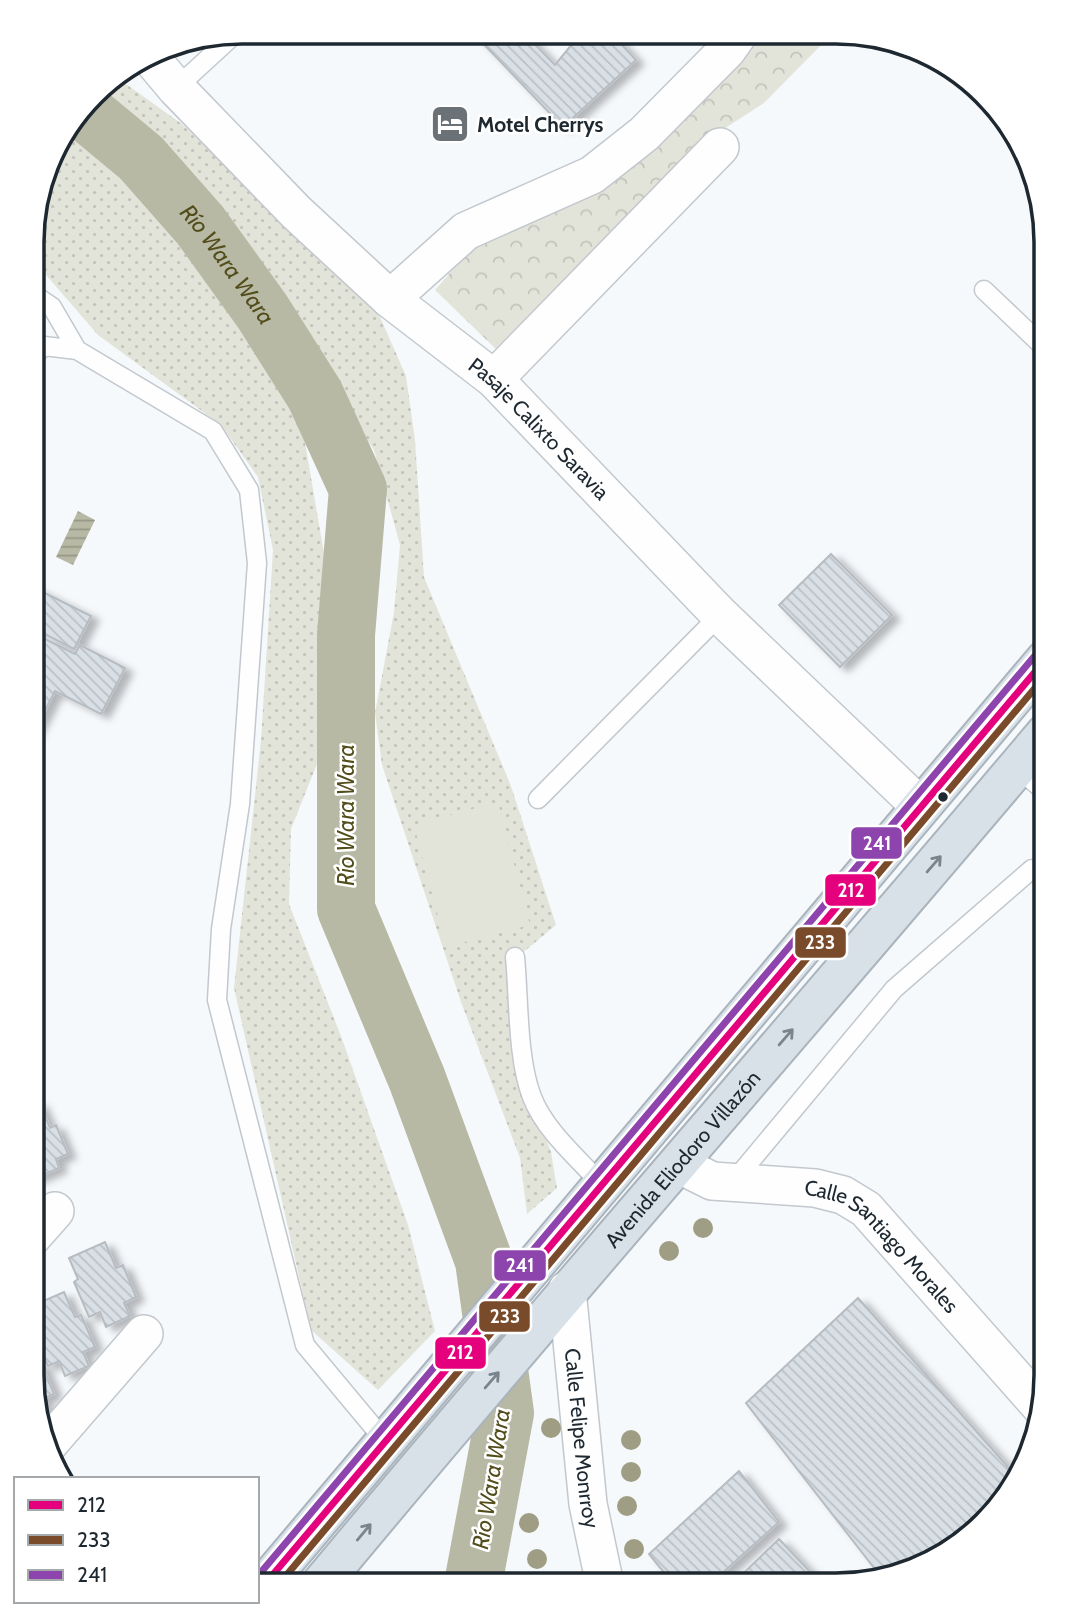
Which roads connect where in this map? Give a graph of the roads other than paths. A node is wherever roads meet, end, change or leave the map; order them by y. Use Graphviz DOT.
graph roads {
  1 [pos="731,44"];
  2 [pos="223,45"];
  3 [pos="156,64"];
  4 [pos="176,88"];
  5 [pos="720,147"];
  6 [pos="984,290"];
  7 [pos="390,299"];
  8 [pos="44,302"];
  9 [pos="1034,338"];
  10 [pos="44,346"];
  11 [pos="77,350"];
  12 [pos="494,379"];
  13 [pos="720,615"];
  14 [pos="1034,673"];
  15 [pos="1034,764"];
  16 [pos="538,799"];
  17 [pos="921,807"];
  18 [pos="1032,869"];
  19 [pos="515,957"];
  20 [pos="678,1164"];
  21 [pos="733,1182"];
  22 [pos="603,1186"];
  23 [pos="560,1299"];
  24 [pos="144,1334"];
  25 [pos="1033,1397"];
  26 [pos="54,1438"];
  27 [pos="385,1441"];
  28 [pos="274,1573"];
  29 [pos="330,1573"];
  30 [pos="602,1573"];
  1 -- 7 [label="street"];
  2 -- 4 [label="lane"];
  3 -- 4 [label="street, Pasaje Calixto Saravia"];
  4 -- 7 [label="street, Pasaje Calixto Saravia"];
  5 -- 12 [label="street"];
  6 -- 9 [label="lane"];
  7 -- 12 [label="street, Pasaje Calixto Saravia"];
  8 -- 11 [label="lane"];
  10 -- 11 [label="lane"];
  11 -- 27 [label="lane"];
  12 -- 13 [label="street, Pasaje Calixto Saravia"];
  13 -- 16 [label="lane"];
  13 -- 17 [label="street, Pasaje Calixto Saravia"];
  14 -- 17 [label="highway, Avenida Eliodoro Villazón"];
  20 -- 15 [label="highway, Avenida Eliodoro Villazón, one-way"];
  17 -- 22 [label="highway, Avenida Eliodoro Villazón"];
  18 -- 21 [label="lane"];
  19 -- 22 [label="lane"];
  20 -- 21 [label="street, Calle Santiago Morales"];
  20 -- 23 [label="highway, Avenida Eliodoro Villazón"];
  21 -- 25 [label="street, Calle Santiago Morales"];
  22 -- 27 [label="highway, Avenida Eliodoro Villazón"];
  29 -- 23 [label="highway, Avenida Eliodoro Villazón, one-way"];
  23 -- 30 [label="street, Calle Felipe Monrroy"];
  24 -- 26 [label="street"];
  27 -- 28 [label="highway, Avenida Eliodoro Villazón"];
}
